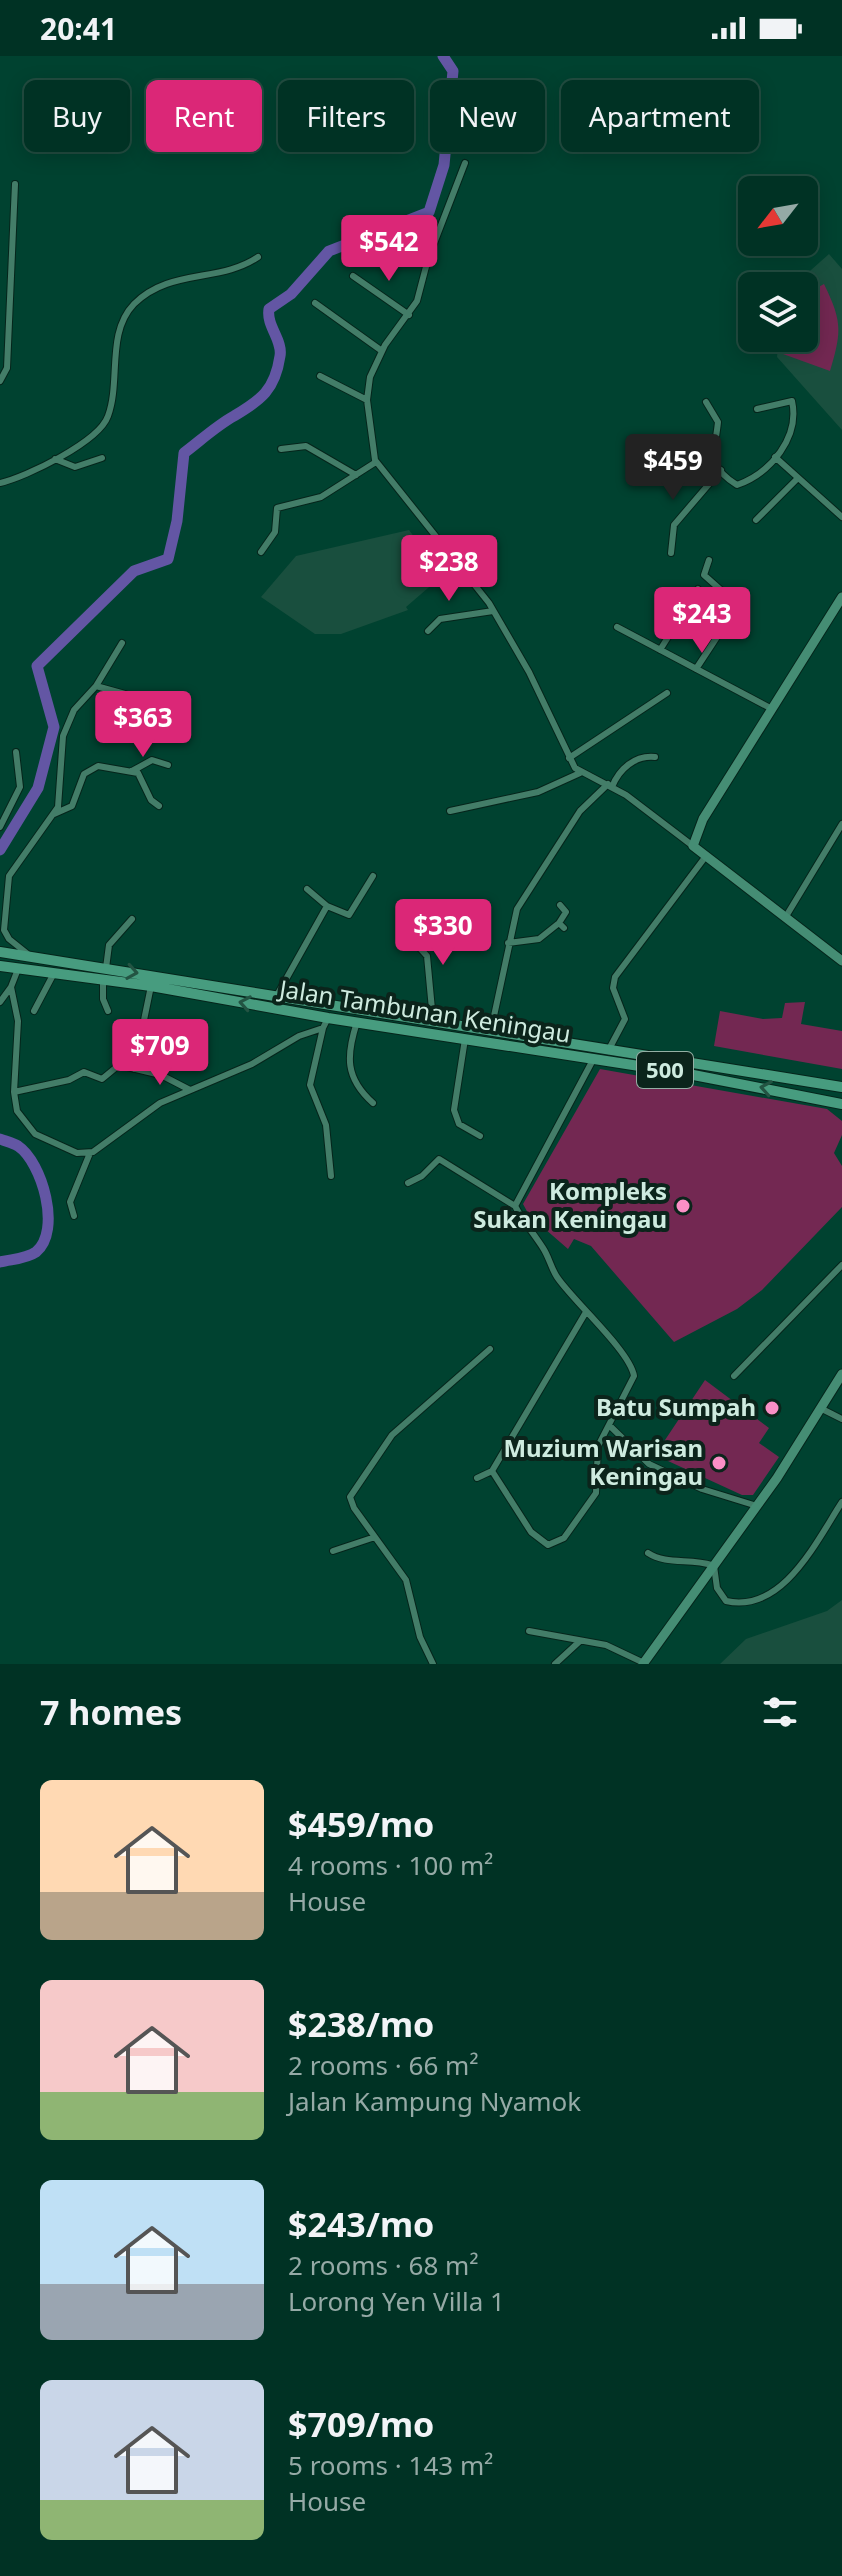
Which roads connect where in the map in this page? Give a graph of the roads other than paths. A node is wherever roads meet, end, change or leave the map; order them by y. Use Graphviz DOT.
graph roads {
  1 [pos="465,163"];
  2 [pos="15,184"];
  3 [pos="258,257"];
  4 [pos="353,276"];
  5 [pos="315,303"];
  6 [pos="409,315"];
  7 [pos="382,351"];
  8 [pos="320,376"];
  9 [pos="0,381"];
  10 [pos="367,400"];
  11 [pos="706,402"];
  12 [pos="757,409"];
  13 [pos="281,449"];
  14 [pos="775,457"];
  15 [pos="102,458"];
  16 [pos="55,459"];
  17 [pos="376,462"];
  18 [pos="721,470"];
  19 [pos="356,475"];
  20 [pos="798,478"];
  21 [pos="0,483"];
  22 [pos="842,517"];
  23 [pos="756,520"];
  24 [pos="475,544"];
  25 [pos="261,552"];
  26 [pos="671,553"];
  27 [pos="709,560"];
  28 [pos="460,563"];
  29 [pos="492,567"];
  30 [pos="472,579"];
  31 [pos="698,589"];
  32 [pos="842,597"];
  33 [pos="493,611"];
  34 [pos="617,627"];
  35 [pos="428,631"];
  36 [pos="122,643"];
  37 [pos="660,650"];
  38 [pos="696,669"];
  39 [pos="96,686"];
  40 [pos="667,693"];
  41 [pos="772,709"];
  42 [pos="163,716"];
  43 [pos="16,752"];
  44 [pos="655,757"];
  45 [pos="569,758"];
  46 [pos="168,765"];
  47 [pos="132,771"];
  48 [pos="580,773"];
  49 [pos="610,785"];
  50 [pos="159,806"];
  51 [pos="450,811"];
  52 [pos="54,814"];
  53 [pos="842,824"];
  54 [pos="0,827"];
  55 [pos="693,846"];
  56 [pos="706,856"];
  57 [pos="373,876"];
  58 [pos="307,889"];
  59 [pos="560,905"];
  60 [pos="327,906"];
  61 [pos="785,918"];
  62 [pos="132,919"];
  63 [pos="407,920"];
  64 [pos="508,943"];
  65 [pos="0,952"];
  66 [pos="32,957"];
  67 [pos="45,960"];
  68 [pos="842,961"];
  69 [pos="0,966"];
  70 [pos="106,968"];
  71 [pos="18,969"];
  72 [pos="53,975"];
  73 [pos="100,980"];
  74 [pos="151,986"];
  75 [pos="11,987"];
  76 [pos="276,997"];
  77 [pos="0,1002"];
  78 [pos="34,1011"];
  79 [pos="108,1011"];
  80 [pos="433,1020"];
  81 [pos="357,1022"];
  82 [pos="325,1023"];
  83 [pos="491,1030"];
  84 [pos="465,1039"];
  85 [pos="608,1051"];
  86 [pos="594,1058"];
  87 [pos="134,1069"];
  88 [pos="842,1087"];
  89 [pos="190,1090"];
  90 [pos="14,1092"];
  91 [pos="373,1103"];
  92 [pos="842,1104"];
  93 [pos="480,1136"];
  94 [pos="90,1153"];
  95 [pos="331,1176"];
  96 [pos="408,1183"];
  97 [pos="515,1206"];
  98 [pos="74,1216"];
  99 [pos="842,1265"];
  100 [pos="586,1312"];
  101 [pos="490,1349"];
  102 [pos="842,1374"];
  103 [pos="734,1376"];
  104 [pos="822,1409"];
  105 [pos="842,1419"];
  106 [pos="609,1425"];
  107 [pos="492,1471"];
  108 [pos="477,1478"];
  109 [pos="842,1502"];
  110 [pos="757,1506"];
  111 [pos="375,1537"];
  112 [pos="333,1551"];
  113 [pos="648,1553"];
  114 [pos="713,1564"];
  115 [pos="529,1631"];
  116 [pos="580,1641"];
  117 [pos="644,1663"];
  118 [pos="433,1664"];
  119 [pos="555,1664"];
  1 -- 6 [label="street"];
  2 -- 9 [label="street"];
  3 -- 16 [label="street"];
  4 -- 6 [label="street"];
  5 -- 7 [label="street"];
  6 -- 7 [label="street"];
  7 -- 10 [label="street"];
  8 -- 10 [label="street"];
  10 -- 17 [label="street"];
  11 -- 18 [label="street"];
  12 -- 14 [label="street"];
  13 -- 19 [label="street"];
  14 -- 18 [label="street"];
  14 -- 20 [label="street"];
  15 -- 16 [label="street"];
  16 -- 21 [label="street"];
  17 -- 19 [label="street"];
  17 -- 28 [label="street"];
  18 -- 26 [label="street"];
  19 -- 25 [label="street"];
  20 -- 22 [label="street"];
  20 -- 23 [label="street"];
  24 -- 28 [label="street"];
  27 -- 38 [label="street"];
  28 -- 30 [label="street"];
  29 -- 30 [label="street"];
  30 -- 33 [label="street"];
  31 -- 37 [label="street"];
  32 -- 41 [label="street"];
  33 -- 35 [label="street"];
  33 -- 45 [label="street"];
  34 -- 37 [label="street"];
  36 -- 39 [label="street"];
  37 -- 38 [label="street"];
  38 -- 41 [label="street"];
  39 -- 42 [label="street"];
  39 -- 52 [label="street"];
  40 -- 45 [label="street"];
  41 -- 55 [label="street"];
  43 -- 54 [label="street"];
  44 -- 49 [label="street"];
  45 -- 48 [label="street"];
  46 -- 47 [label="street"];
  47 -- 50 [label="street"];
  47 -- 52 [label="street"];
  48 -- 49 [label="street"];
  48 -- 51 [label="street"];
  49 -- 55 [label="street"];
  49 -- 64 [label="street"];
  52 -- 66 [label="street"];
  53 -- 61 [label="street"];
  55 -- 56 [label="street"];
  56 -- 61 [label="street"];
  56 -- 85 [label="street"];
  57 -- 60 [label="street"];
  58 -- 60 [label="street"];
  59 -- 64 [label="street"];
  60 -- 76 [label="street"];
  61 -- 68 [label="street"];
  62 -- 70 [label="street"];
  63 -- 80 [label="street"];
  64 -- 83 [label="street"];
  65 -- 66 [label="main road, Jalan Tambunan Keningau / 500"];
  66 -- 67 [label="main road, Jalan Tambunan Keningau / 500"];
  67 -- 70 [label="main road, Jalan Tambunan Keningau / 500"];
  67 -- 73 [label="main road"];
  69 -- 71 [label="main road, Jalan Tambunan Keningau / 500"];
  70 -- 76 [label="main road, Jalan Tambunan Keningau / 500, one-way"];
  71 -- 72 [label="main road, Jalan Tambunan Keningau / 500"];
  71 -- 75 [label="street"];
  72 -- 73 [label="main road, Jalan Tambunan Keningau / 500"];
  72 -- 78 [label="street"];
  73 -- 74 [label="main road, Jalan Tambunan Keningau / 500"];
  73 -- 79 [label="street"];
  82 -- 74 [label="main road, Jalan Tambunan Keningau / 500, one-way"];
  74 -- 87 [label="street"];
  75 -- 77 [label="street"];
  75 -- 90 [label="street"];
  76 -- 80 [label="main road, Jalan Tambunan Keningau / 500"];
  80 -- 83 [label="main road, Jalan Tambunan Keningau / 500"];
  81 -- 82 [label="main road, Jalan Tambunan Keningau / 500"];
  81 -- 84 [label="main road, Jalan Tambunan Keningau / 500"];
  81 -- 91 [label="street"];
  82 -- 89 [label="street"];
  82 -- 95 [label="street"];
  83 -- 85 [label="main road, Jalan Tambunan Keningau / 500"];
  84 -- 86 [label="main road, Jalan Tambunan Keningau / 500"];
  84 -- 93 [label="street"];
  85 -- 88 [label="main road, Jalan Tambunan Keningau / 500"];
  92 -- 86 [label="main road, Jalan Tambunan Keningau / 500, one-way"];
  86 -- 97 [label="street"];
  87 -- 89 [label="street"];
  87 -- 90 [label="street"];
  89 -- 94 [label="street"];
  90 -- 94 [label="street"];
  94 -- 98 [label="street"];
  96 -- 97 [label="street"];
  97 -- 100 [label="street"];
  99 -- 103 [label="street"];
  100 -- 106 [label="street"];
  100 -- 107 [label="street"];
  101 -- 111 [label="street"];
  102 -- 104 [label="street"];
  104 -- 105 [label="street"];
  104 -- 110 [label="street"];
  106 -- 107 [label="street"];
  106 -- 110 [label="street"];
  107 -- 108 [label="street"];
  109 -- 114 [label="street"];
  110 -- 114 [label="street"];
  111 -- 112 [label="street"];
  111 -- 118 [label="street"];
  113 -- 114 [label="street"];
  114 -- 117 [label="street"];
  115 -- 116 [label="street"];
  116 -- 117 [label="street"];
  116 -- 119 [label="street"];
}
